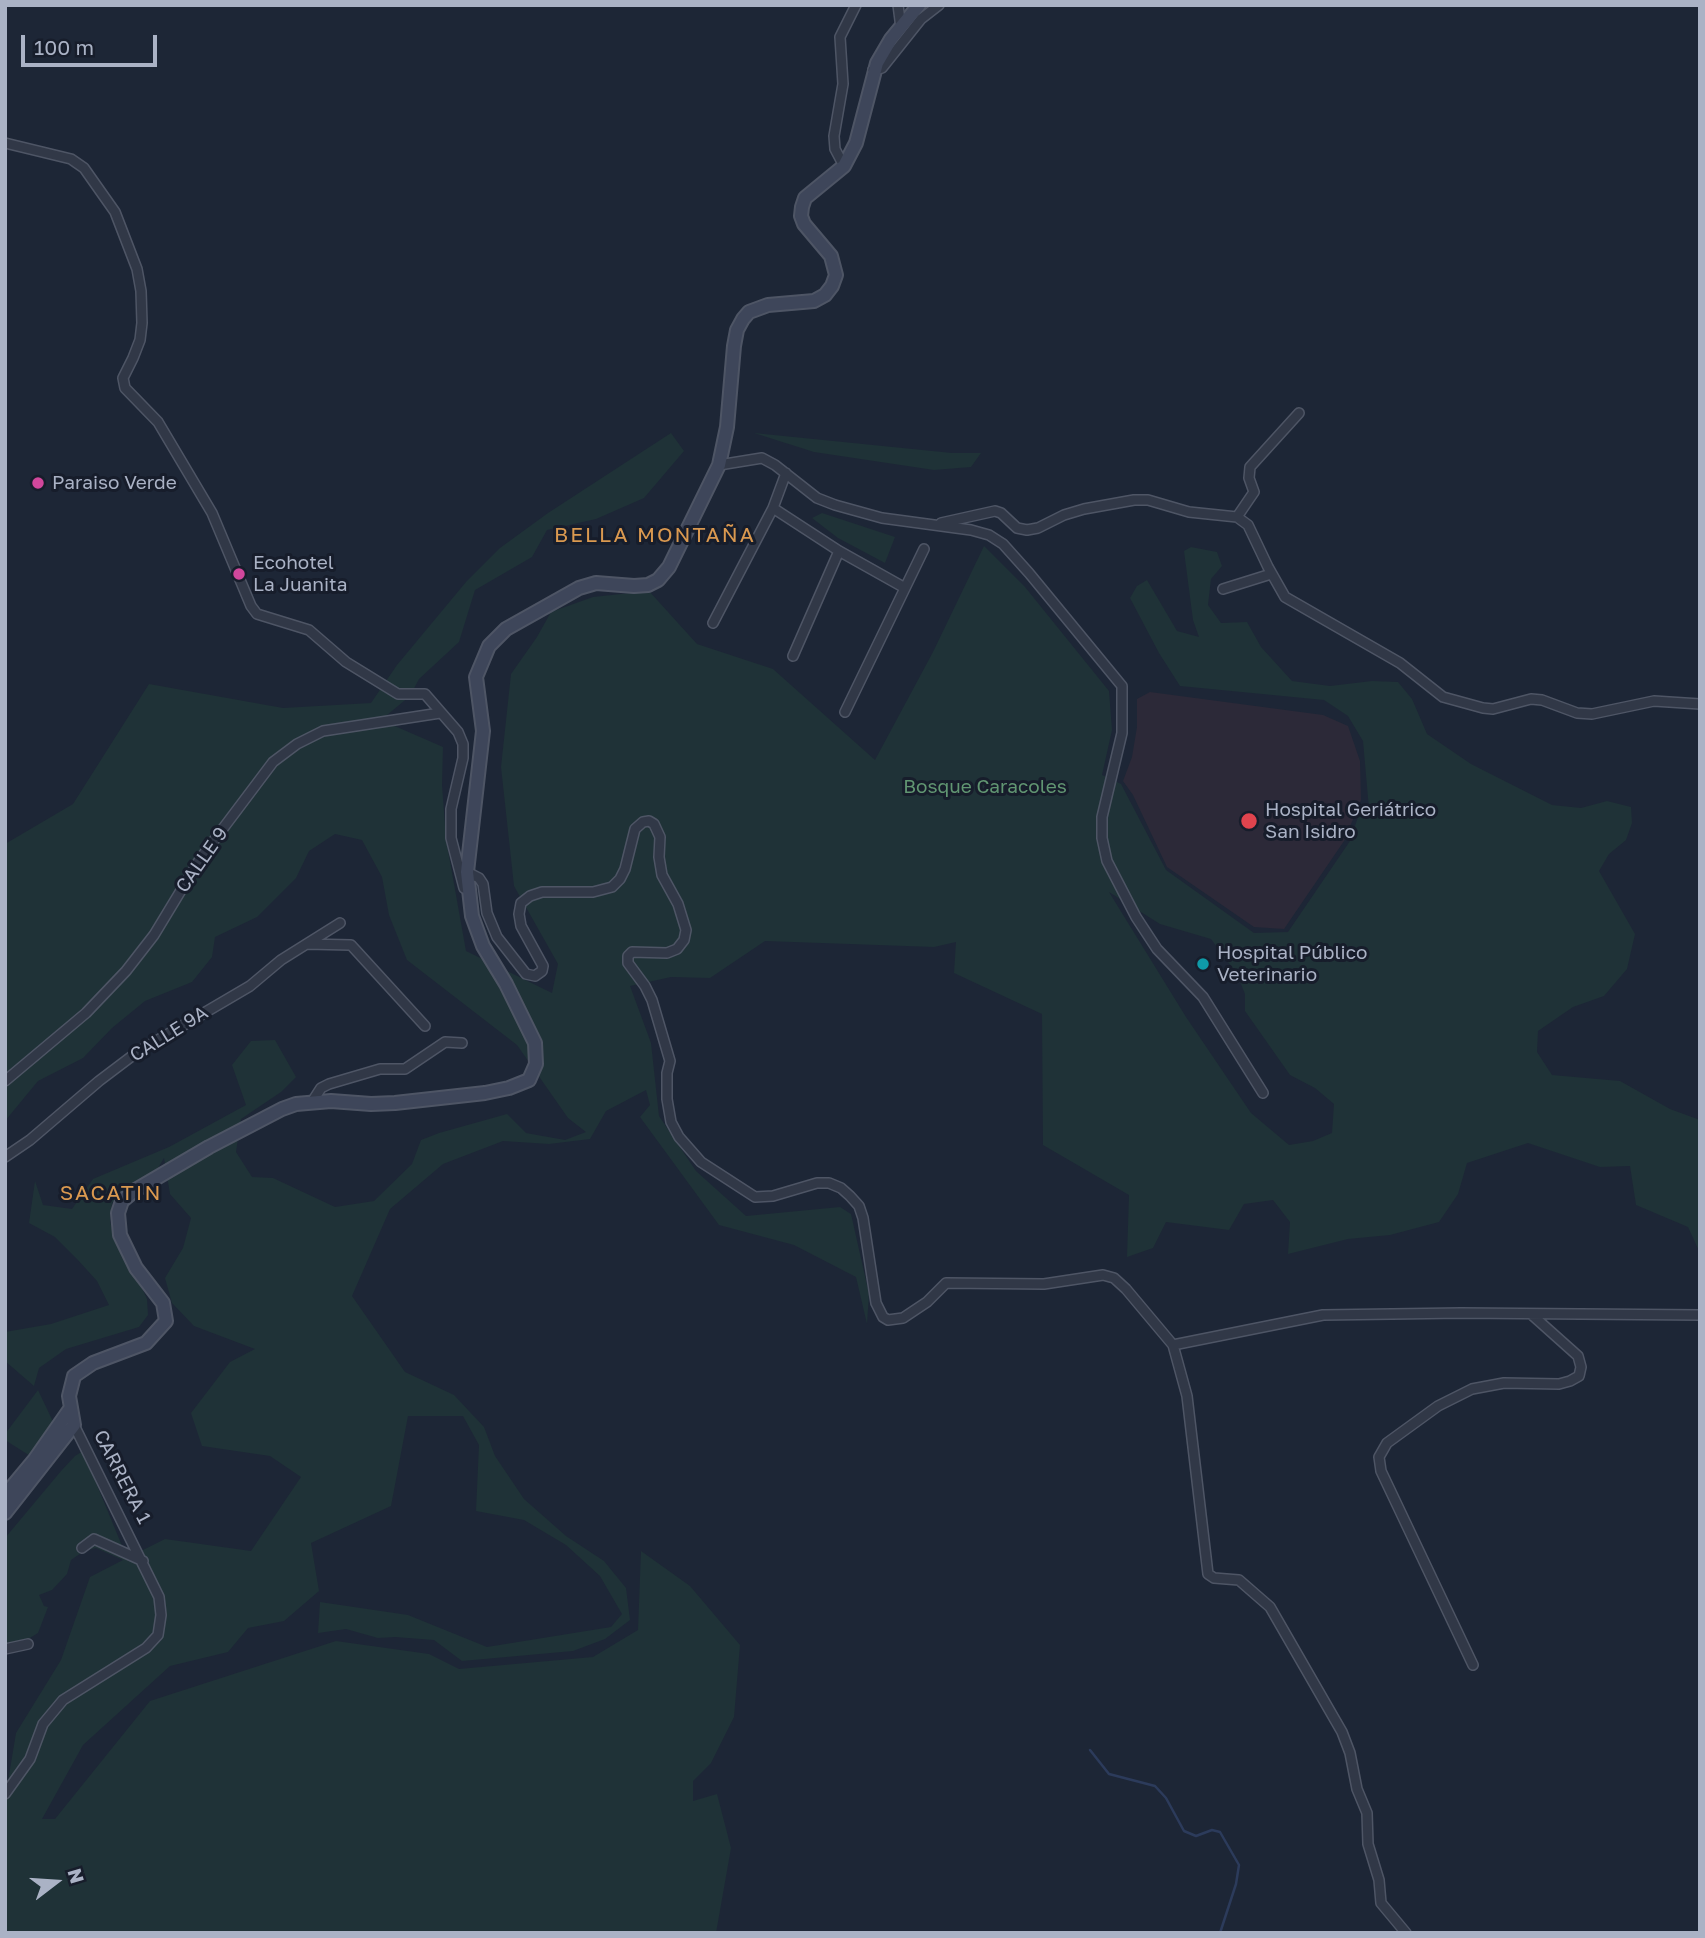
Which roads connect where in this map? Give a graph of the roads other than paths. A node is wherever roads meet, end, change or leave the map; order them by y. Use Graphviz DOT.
graph roads {
  1 [pos="856,5"];
  2 [pos="898,5"];
  3 [pos="919,5"];
  4 [pos="939,5"];
  5 [pos="901,28"];
  6 [pos="873,70"];
  7 [pos="5,143"];
  8 [pos="844,166"];
  9 [pos="1299,413"];
  10 [pos="719,465"];
  11 [pos="786,473"];
  12 [pos="773,508"];
  13 [pos="1237,517"];
  14 [pos="934,525"];
  15 [pos="924,549"];
  16 [pos="839,551"];
  17 [pos="1271,573"];
  18 [pos="905,588"];
  19 [pos="1223,589"];
  20 [pos="713,623"];
  21 [pos="793,656"];
  22 [pos="1700,704"];
  23 [pos="845,712"];
  24 [pos="440,713"];
  25 [pos="467,872"];
  26 [pos="472,916"];
  27 [pos="340,923"];
  28 [pos="306,944"];
  29 [pos="425,1026"];
  30 [pos="462,1043"];
  31 [pos="5,1081"];
  32 [pos="1263,1093"];
  33 [pos="312,1101"];
  34 [pos="5,1157"];
  35 [pos="1531,1314"];
  36 [pos="1700,1315"];
  37 [pos="1173,1345"];
  38 [pos="70,1409"];
  39 [pos="74,1425"];
  40 [pos="5,1495"];
  41 [pos="5,1513"];
  42 [pos="82,1548"];
  43 [pos="143,1561"];
  44 [pos="28,1644"];
  45 [pos="5,1649"];
  46 [pos="1473,1665"];
  47 [pos="5,1794"];
  48 [pos="1406,1933"];
  1 -- 8 [label="street"];
  2 -- 5 [label="street"];
  3 -- 5 [label="main road"];
  4 -- 6 [label="street"];
  5 -- 6 [label="main road"];
  6 -- 8 [label="main road"];
  7 -- 24 [label="street"];
  8 -- 10 [label="main road"];
  9 -- 13 [label="street"];
  10 -- 11 [label="street"];
  10 -- 25 [label="main road"];
  11 -- 12 [label="street"];
  11 -- 14 [label="street"];
  12 -- 16 [label="street"];
  12 -- 20 [label="street"];
  13 -- 14 [label="street"];
  13 -- 17 [label="street"];
  14 -- 32 [label="street"];
  15 -- 18 [label="street"];
  16 -- 18 [label="street"];
  16 -- 21 [label="street"];
  17 -- 19 [label="street"];
  17 -- 22 [label="street"];
  18 -- 23 [label="street"];
  24 -- 26 [label="street"];
  24 -- 31 [label="street, CALLE 9"];
  25 -- 26 [label="main road"];
  25 -- 37 [label="street"];
  26 -- 33 [label="main road"];
  27 -- 28 [label="street, CALLE 9A"];
  28 -- 29 [label="street"];
  28 -- 34 [label="street, CALLE 9A"];
  30 -- 33 [label="street"];
  33 -- 38 [label="main road"];
  35 -- 36 [label="street"];
  35 -- 37 [label="street"];
  35 -- 46 [label="street"];
  37 -- 48 [label="street"];
  38 -- 39 [label="main road, CARRERA 1"];
  38 -- 40 [label="main road"];
  39 -- 41 [label="main road"];
  39 -- 43 [label="street, CARRERA 1"];
  42 -- 43 [label="street"];
  43 -- 47 [label="street, CARRERA 1"];
  44 -- 45 [label="street"];
}
